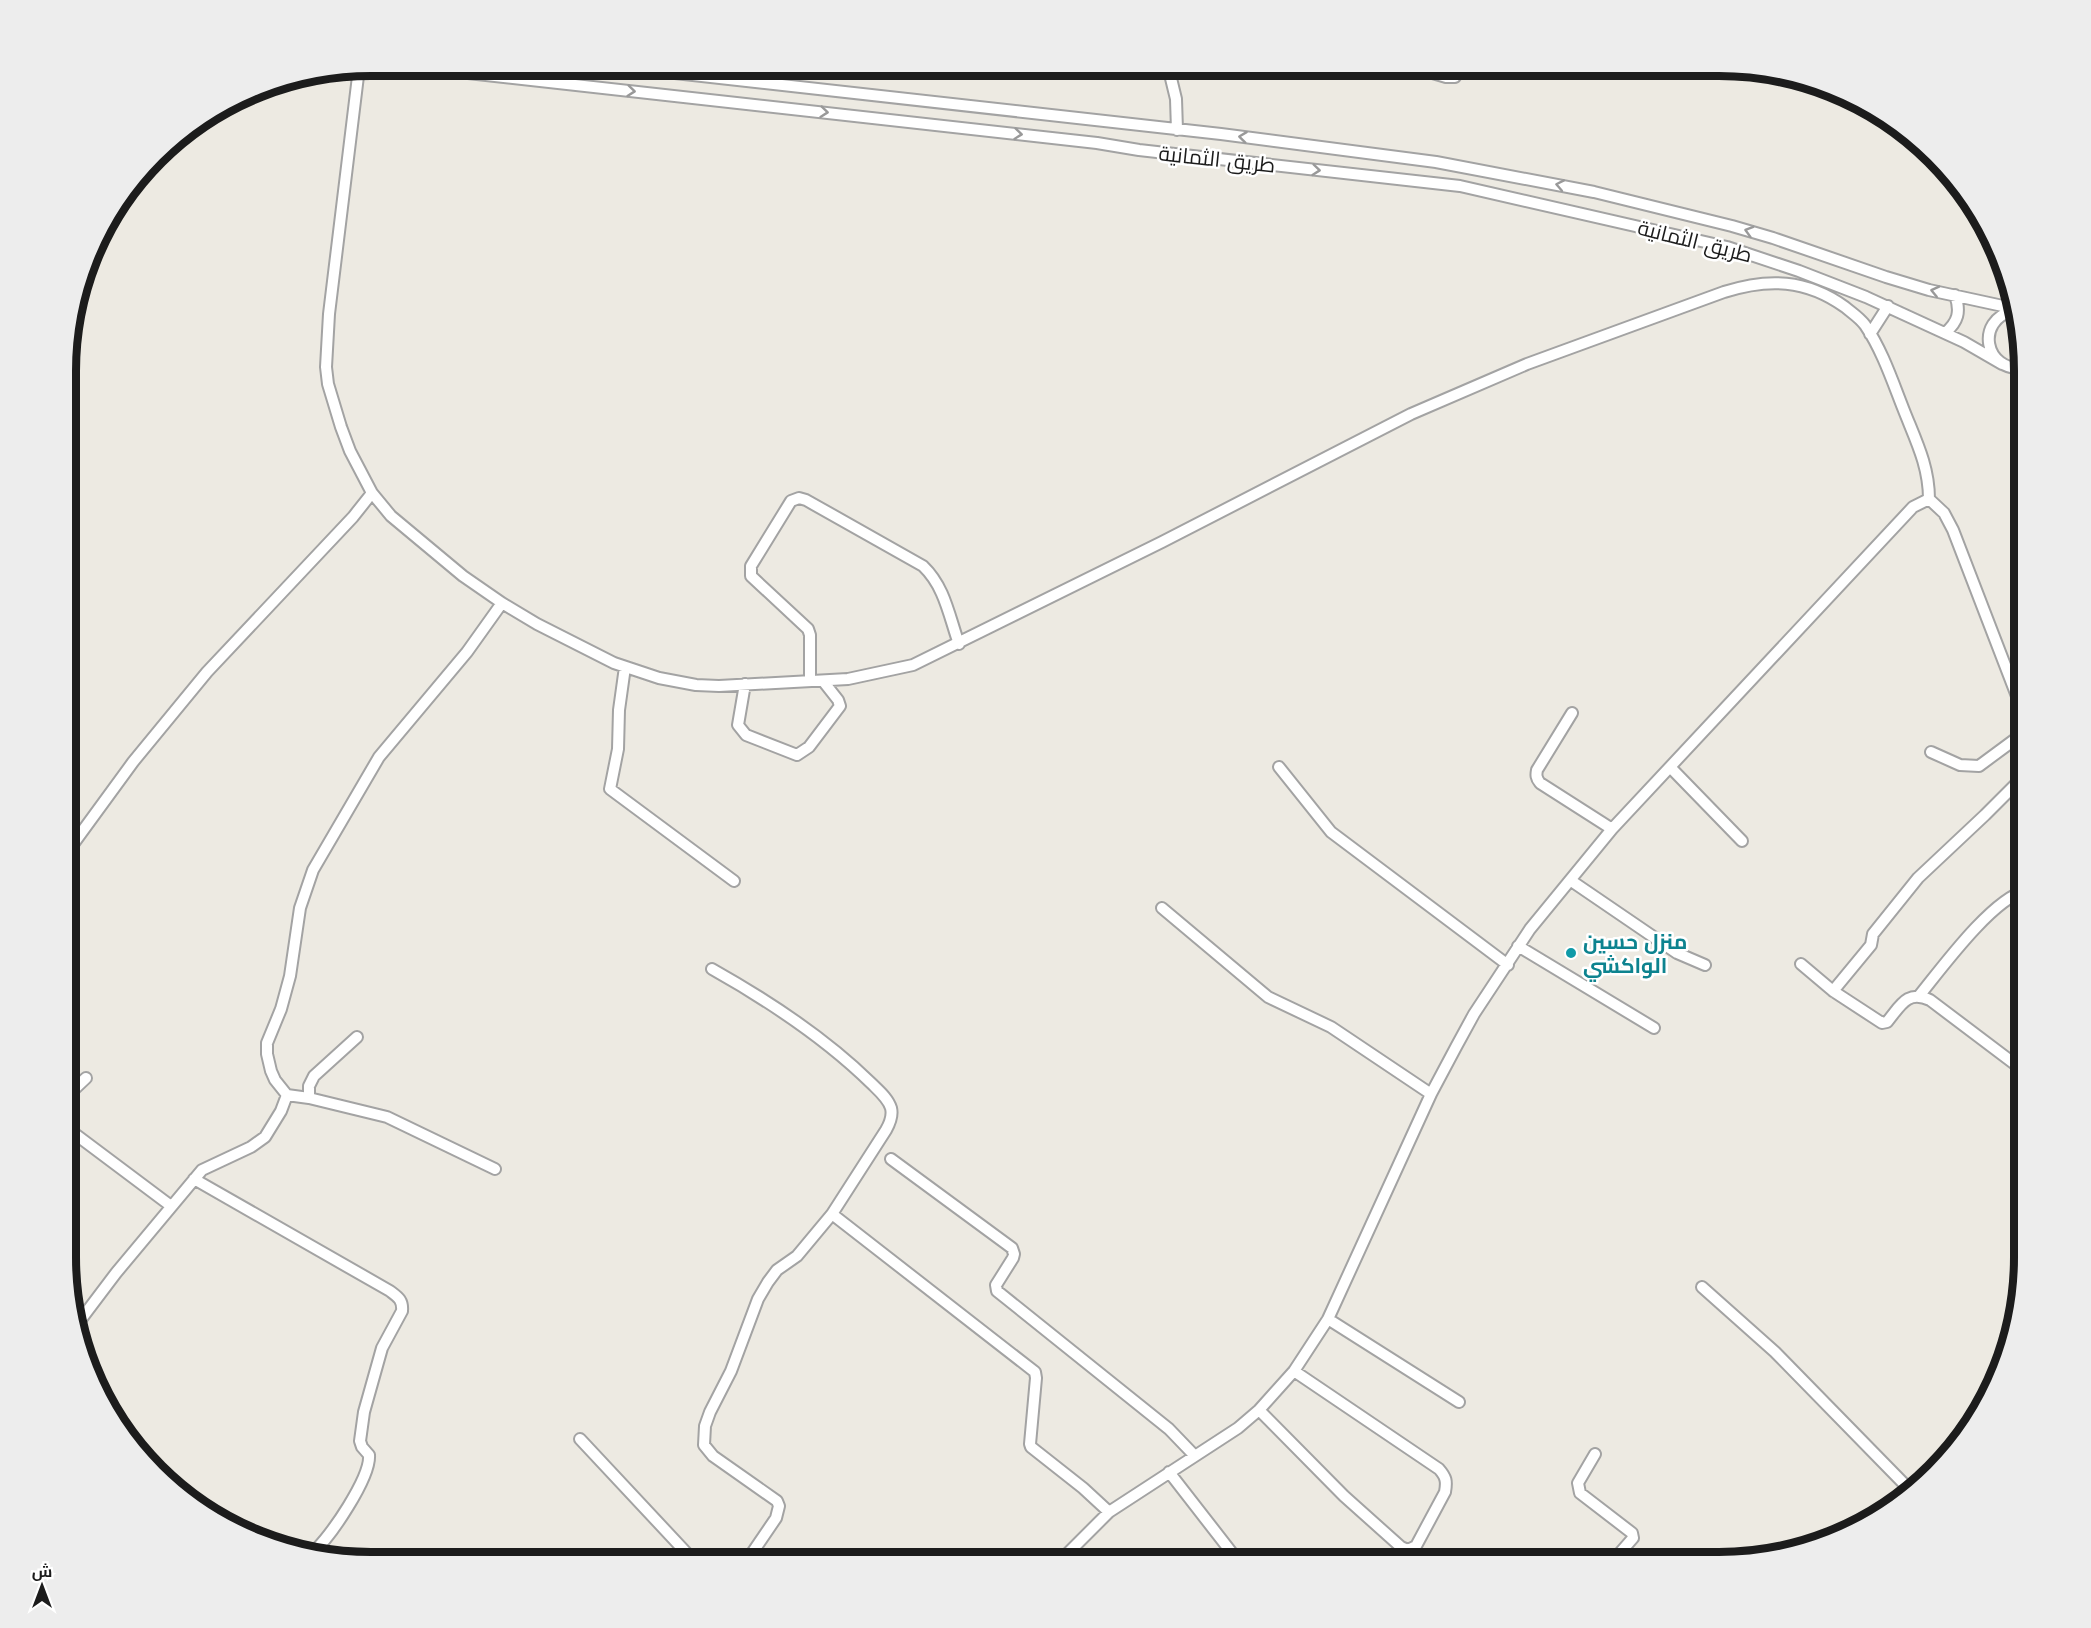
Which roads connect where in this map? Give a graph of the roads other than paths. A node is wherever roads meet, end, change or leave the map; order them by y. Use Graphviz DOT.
graph roads {
  1 [pos="495,76"];
  2 [pos="700,76"];
  3 [pos="1171,76"];
  4 [pos="358,77"];
  5 [pos="1177,130"];
  6 [pos="1955,295"];
  7 [pos="1888,306"];
  8 [pos="2007,308"];
  9 [pos="2008,311"];
  10 [pos="1945,333"];
  11 [pos="1870,334"];
  12 [pos="2002,364"];
  13 [pos="2014,367"];
  14 [pos="372,493"];
  15 [pos="1929,499"];
  16 [pos="502,603"];
  17 [pos="959,644"];
  18 [pos="626,667"];
  19 [pos="810,681"];
  20 [pos="823,681"];
  21 [pos="745,684"];
  22 [pos="2014,688"];
  23 [pos="1572,714"];
  24 [pos="2014,740"];
  25 [pos="1931,752"];
  26 [pos="1279,767"];
  27 [pos="1670,767"];
  28 [pos="2014,785"];
  29 [pos="1612,829"];
  30 [pos="76,840"];
  31 [pos="1742,841"];
  32 [pos="1570,880"];
  33 [pos="734,881"];
  34 [pos="2014,893"];
  35 [pos="1162,908"];
  36 [pos="1518,946"];
  37 [pos="1705,964"];
  38 [pos="1801,964"];
  39 [pos="1508,965"];
  40 [pos="712,969"];
  41 [pos="1833,991"];
  42 [pos="1919,996"];
  43 [pos="1654,1028"];
  44 [pos="357,1037"];
  45 [pos="2014,1063"];
  46 [pos="86,1078"];
  47 [pos="76,1087"];
  48 [pos="1431,1094"];
  49 [pos="287,1095"];
  50 [pos="309,1098"];
  51 [pos="76,1135"];
  52 [pos="891,1159"];
  53 [pos="495,1170"];
  54 [pos="194,1179"];
  55 [pos="171,1206"];
  56 [pos="832,1214"];
  57 [pos="1702,1287"];
  58 [pos="83,1317"];
  59 [pos="1328,1319"];
  60 [pos="1294,1371"];
  61 [pos="1459,1402"];
  62 [pos="1259,1410"];
  63 [pos="580,1439"];
  64 [pos="1595,1454"];
  65 [pos="1194,1455"];
  66 [pos="1169,1472"];
  67 [pos="1905,1485"];
  68 [pos="1109,1512"];
  69 [pos="318,1547"];
  70 [pos="686,1552"];
  71 [pos="753,1552"];
  72 [pos="1069,1552"];
  73 [pos="1231,1552"];
  74 [pos="1621,1552"];
  1 -- 7 [label="street, طريق الثمانية, one-way"];
  2 -- 5 [label="street"];
  3 -- 5 [label="street"];
  4 -- 14 [label="street"];
  6 -- 5 [label="street, one-way"];
  6 -- 8 [label="street"];
  6 -- 10 [label="street"];
  7 -- 10 [label="street, طريق الثمانية"];
  7 -- 11 [label="street"];
  9 -- 12 [label="street"];
  10 -- 12 [label="street, طريق الثمانية"];
  11 -- 15 [label="street"];
  11 -- 17 [label="street"];
  12 -- 13 [label="street, طريق الثمانية"];
  14 -- 16 [label="street"];
  14 -- 30 [label="street"];
  15 -- 22 [label="street"];
  15 -- 27 [label="street"];
  16 -- 18 [label="street"];
  16 -- 49 [label="street"];
  17 -- 19 [label="street"];
  17 -- 20 [label="street"];
  18 -- 21 [label="street"];
  18 -- 33 [label="street"];
  19 -- 20 [label="street"];
  19 -- 21 [label="street"];
  20 -- 21 [label="street"];
  23 -- 29 [label="street"];
  24 -- 25 [label="street"];
  26 -- 39 [label="street"];
  27 -- 29 [label="street"];
  27 -- 31 [label="street"];
  28 -- 41 [label="street"];
  29 -- 32 [label="street"];
  32 -- 36 [label="street"];
  32 -- 37 [label="street"];
  34 -- 42 [label="street"];
  35 -- 48 [label="street"];
  36 -- 39 [label="street"];
  36 -- 43 [label="street"];
  38 -- 41 [label="street"];
  39 -- 48 [label="street"];
  40 -- 56 [label="street"];
  41 -- 42 [label="street"];
  42 -- 45 [label="street"];
  44 -- 50 [label="street"];
  46 -- 47 [label="street"];
  48 -- 59 [label="street"];
  49 -- 50 [label="street"];
  49 -- 54 [label="street"];
  50 -- 53 [label="street"];
  51 -- 55 [label="street"];
  52 -- 65 [label="street"];
  54 -- 55 [label="street"];
  54 -- 69 [label="street"];
  55 -- 58 [label="street"];
  56 -- 68 [label="street"];
  56 -- 71 [label="street"];
  57 -- 67 [label="street"];
  59 -- 60 [label="street"];
  59 -- 61 [label="street"];
  60 -- 62 [label="street"];
  60 -- 62 [label="street"];
  62 -- 65 [label="street"];
  63 -- 70 [label="street"];
  64 -- 74 [label="street"];
  65 -- 66 [label="street"];
  66 -- 68 [label="street"];
  66 -- 73 [label="street"];
  68 -- 72 [label="street"];
}
